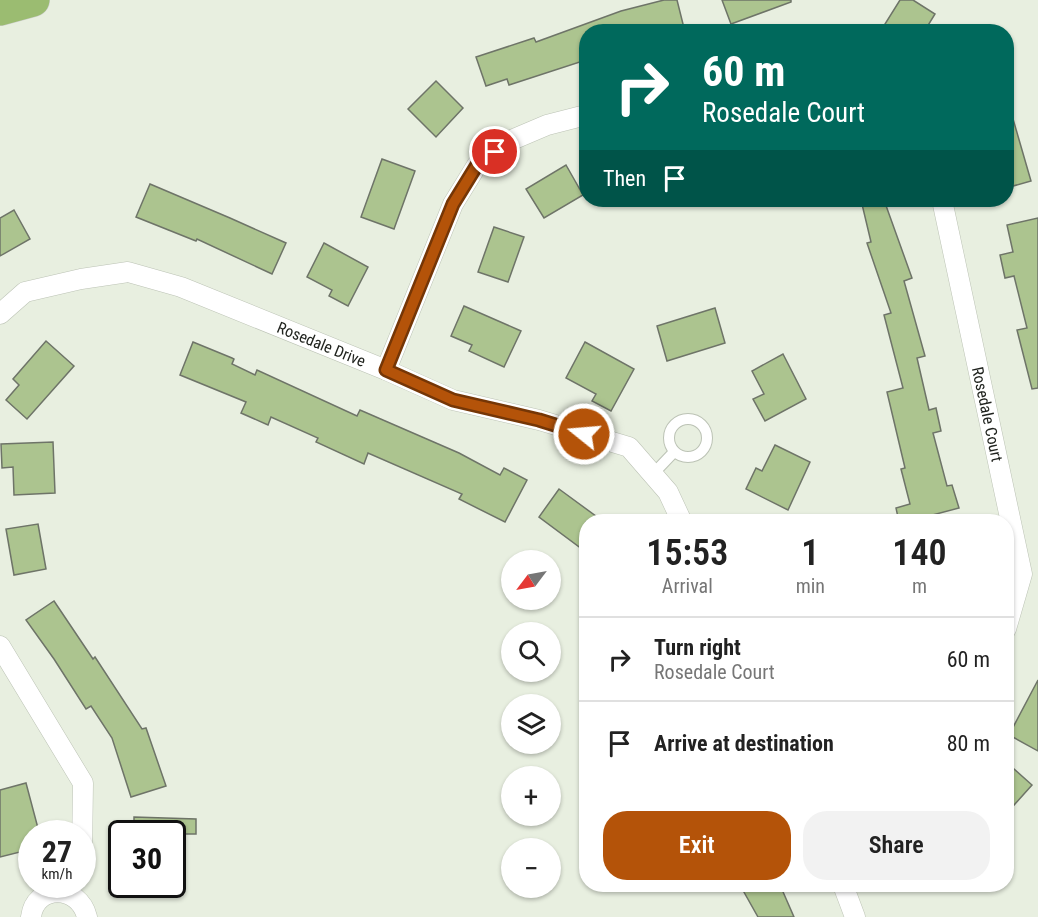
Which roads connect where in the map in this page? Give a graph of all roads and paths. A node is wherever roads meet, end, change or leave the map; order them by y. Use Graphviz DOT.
graph roads {
  1 [pos="33,0"];
  2 [pos="0,9"];
  3 [pos="579,117"];
  4 [pos="943,207"];
  5 [pos="0,314"];
  6 [pos="386,370"];
  7 [pos="674,452"];
  8 [pos="653,474"];
  9 [pos="678,514"];
  10 [pos="1009,514"];
  11 [pos="1014,537"];
  12 [pos="1014,602"];
  13 [pos="0,646"];
  14 [pos="82,820"];
  15 [pos="846,892"];
  16 [pos="42,898"];
  17 [pos="78,898"];
  18 [pos="32,917"];
  19 [pos="87,917"];
  20 [pos="855,917"];
  1 -- 2 [label="highway"];
  3 -- 6 [label="street"];
  4 -- 10 [label="street, Rosedale Court"];
  5 -- 6 [label="street, Rosedale Drive"];
  6 -- 8 [label="street, Rosedale Drive"];
  7 -- 8 [label="lane"];
  8 -- 9 [label="street, Rosedale Drive"];
  11 -- 12 [label="street, Rosedale Court"];
  13 -- 14 [label="street"];
  15 -- 20 [label="street"];
  16 -- 18 [label="street"];
  17 -- 19 [label="street"];
}
